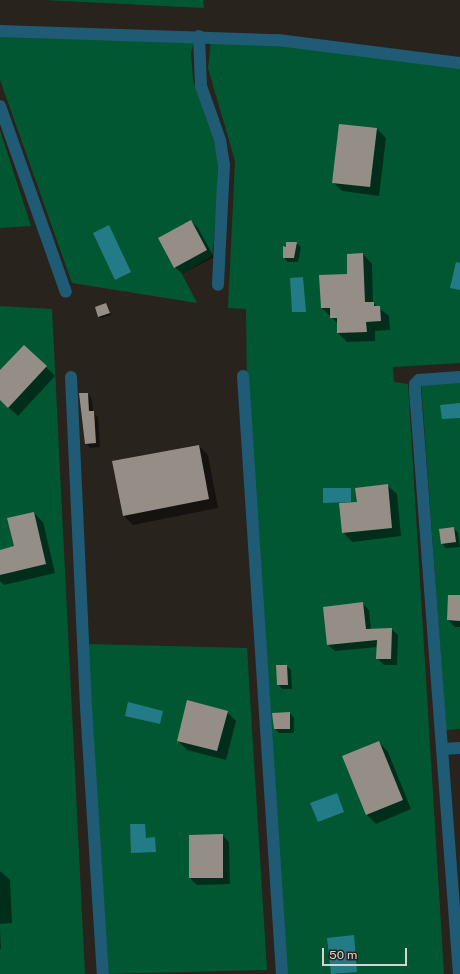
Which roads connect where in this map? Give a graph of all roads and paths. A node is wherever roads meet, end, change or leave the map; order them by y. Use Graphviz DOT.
graph roads {
  1 [pos="0,31"];
  2 [pos="199,36"];
  3 [pos="460,63"];
  4 [pos="0,106"];
  5 [pos="218,285"];
  6 [pos="66,292"];
  7 [pos="243,376"];
  8 [pos="71,377"];
  9 [pos="460,377"];
  10 [pos="460,748"];
  11 [pos="442,749"];
  12 [pos="103,974"];
  13 [pos="282,974"];
  14 [pos="459,974"];
  1 -- 2 [label="street"];
  2 -- 3 [label="street"];
  2 -- 5 [label="street"];
  4 -- 6 [label="street"];
  7 -- 13 [label="street"];
  8 -- 12 [label="street"];
  9 -- 11 [label="street"];
  10 -- 11 [label="street"];
  11 -- 14 [label="street"];
}
